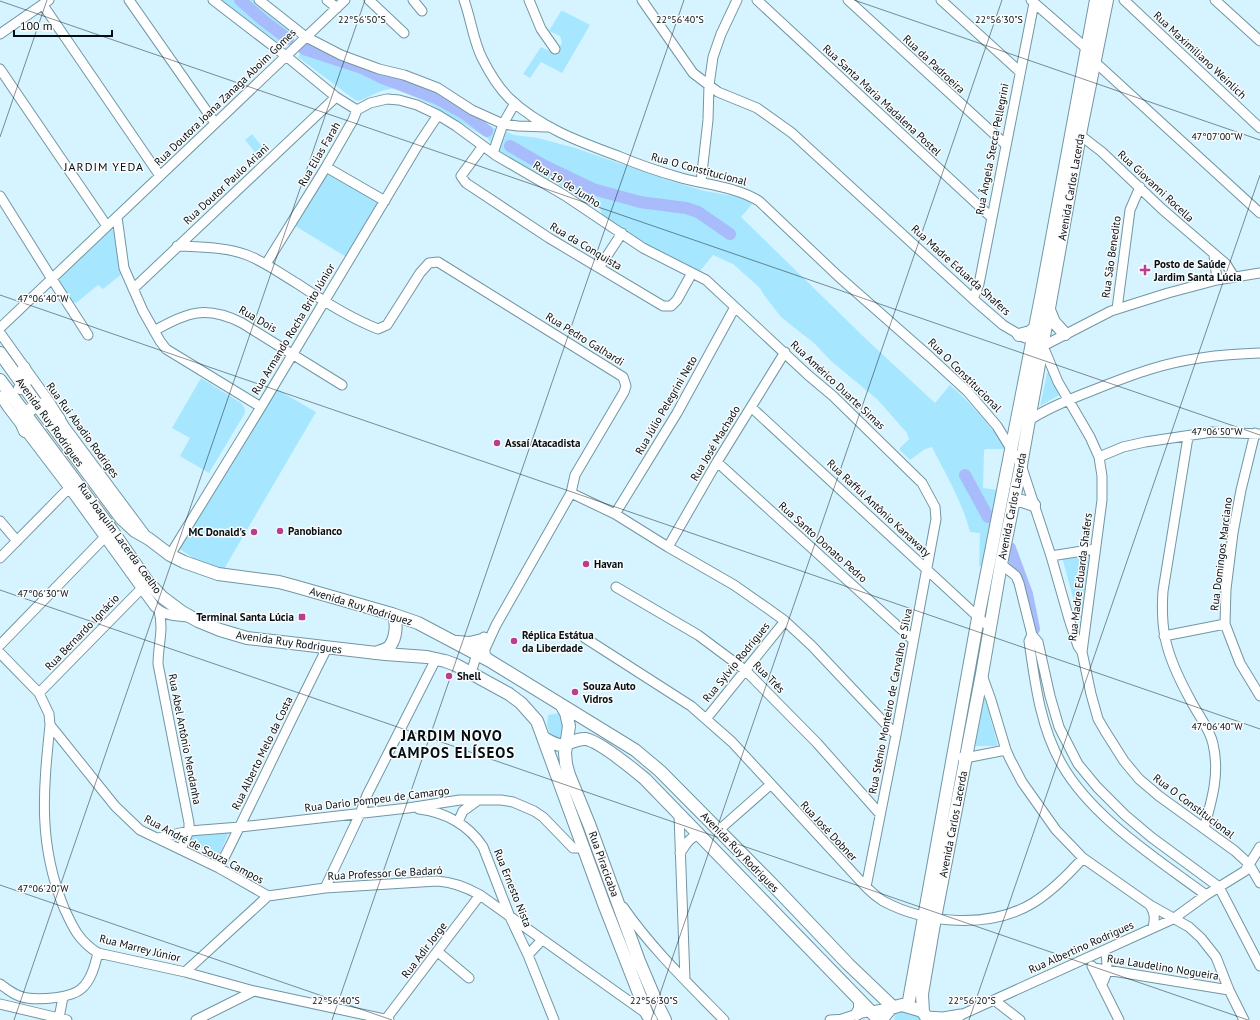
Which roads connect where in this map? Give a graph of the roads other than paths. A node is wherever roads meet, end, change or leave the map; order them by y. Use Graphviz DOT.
graph roads {
  1 [pos="129,0"];
  2 [pos="213,0"];
  3 [pos="259,0"];
  4 [pos="345,0"];
  5 [pos="369,0"];
  6 [pos="413,0"];
  7 [pos="464,0"];
  8 [pos="530,0"];
  9 [pos="642,0"];
  10 [pos="737,0"];
  11 [pos="757,0"];
  12 [pos="848,0"];
  13 [pos="941,0"];
  14 [pos="1106,0"];
  15 [pos="1124,0"];
  16 [pos="1215,0"];
  17 [pos="1032,1"];
  18 [pos="46,2"];
  19 [pos="334,3"];
  20 [pos="422,11"];
  21 [pos="404,33"];
  22 [pos="0,34"];
  23 [pos="306,37"];
  24 [pos="1260,41"];
  25 [pos="1086,48"];
  26 [pos="555,49"];
  27 [pos="286,56"];
  28 [pos="1095,62"];
  29 [pos="0,69"];
  30 [pos="1020,72"];
  31 [pos="709,85"];
  32 [pos="336,97"];
  33 [pos="512,100"];
  34 [pos="357,110"];
  35 [pos="438,115"];
  36 [pos="215,123"];
  37 [pos="503,124"];
  38 [pos="550,127"];
  39 [pos="1260,128"];
  40 [pos="1078,130"];
  41 [pos="1005,144"];
  42 [pos="483,146"];
  43 [pos="493,153"];
  44 [pos="326,167"];
  45 [pos="160,176"];
  46 [pos="701,182"];
  47 [pos="1140,187"];
  48 [pos="0,196"];
  49 [pos="385,201"];
  50 [pos="1260,213"];
  51 [pos="117,217"];
  52 [pos="991,217"];
  53 [pos="107,226"];
  54 [pos="622,233"];
  55 [pos="177,246"];
  56 [pos="1214,255"];
  57 [pos="266,264"];
  58 [pos="599,268"];
  59 [pos="692,273"];
  60 [pos="1260,273"];
  61 [pos="1234,277"];
  62 [pos="52,279"];
  63 [pos="706,280"];
  64 [pos="1218,280"];
  65 [pos="133,289"];
  66 [pos="973,299"];
  67 [pos="323,301"];
  68 [pos="735,307"];
  69 [pos="1117,309"];
  70 [pos="1049,310"];
  71 [pos="0,328"];
  72 [pos="1035,328"];
  73 [pos="154,331"];
  74 [pos="0,333"];
  75 [pos="1065,334"];
  76 [pos="88,335"];
  77 [pos="1019,335"];
  78 [pos="1037,344"];
  79 [pos="785,352"];
  80 [pos="0,353"];
  81 [pos="1260,353"];
  82 [pos="292,354"];
  83 [pos="24,368"];
  84 [pos="0,380"];
  85 [pos="23,385"];
  86 [pos="342,385"];
  87 [pos="4,395"];
  88 [pos="1069,400"];
  89 [pos="38,406"];
  90 [pos="261,407"];
  91 [pos="751,407"];
  92 [pos="26,414"];
  93 [pos="59,419"];
  94 [pos="1028,421"];
  95 [pos="25,432"];
  96 [pos="1257,433"];
  97 [pos="1188,437"];
  98 [pos="1012,451"];
  99 [pos="1099,457"];
  100 [pos="716,462"];
  101 [pos="1021,465"];
  102 [pos="69,488"];
  103 [pos="571,493"];
  104 [pos="1014,501"];
  105 [pos="1034,505"];
  106 [pos="615,514"];
  107 [pos="936,519"];
  108 [pos="0,521"];
  109 [pos="104,538"];
  110 [pos="149,539"];
  111 [pos="16,541"];
  112 [pos="668,547"];
  113 [pos="1095,549"];
  114 [pos="170,555"];
  115 [pos="1051,556"];
  116 [pos="0,558"];
  117 [pos="1001,564"];
  118 [pos="927,570"];
  119 [pos="616,587"];
  120 [pos="142,588"];
  121 [pos="159,610"];
  122 [pos="392,614"];
  123 [pos="176,616"];
  124 [pos="191,617"];
  125 [pos="978,618"];
  126 [pos="785,621"];
  127 [pos="1225,624"];
  128 [pos="496,625"];
  129 [pos="990,628"];
  130 [pos="162,632"];
  131 [pos="1032,635"];
  132 [pos="1164,636"];
  133 [pos="585,638"];
  134 [pos="452,640"];
  135 [pos="482,640"];
  136 [pos="913,640"];
  137 [pos="0,646"];
  138 [pos="327,648"];
  139 [pos="1082,652"];
  140 [pos="0,653"];
  141 [pos="374,653"];
  142 [pos="477,654"];
  143 [pos="436,659"];
  144 [pos="490,661"];
  145 [pos="745,670"];
  146 [pos="470,673"];
  147 [pos="982,674"];
  148 [pos="539,692"];
  149 [pos="39,693"];
  150 [pos="1259,693"];
  151 [pos="562,706"];
  152 [pos="706,719"];
  153 [pos="50,726"];
  154 [pos="896,735"];
  155 [pos="544,738"];
  156 [pos="567,743"];
  157 [pos="1006,750"];
  158 [pos="959,756"];
  159 [pos="770,785"];
  160 [pos="477,801"];
  161 [pos="408,808"];
  162 [pos="360,814"];
  163 [pos="679,814"];
  164 [pos="880,814"];
  165 [pos="458,822"];
  166 [pos="240,827"];
  167 [pos="1204,828"];
  168 [pos="719,830"];
  169 [pos="189,831"];
  170 [pos="158,838"];
  171 [pos="703,839"];
  172 [pos="1260,847"];
  173 [pos="584,848"];
  174 [pos="181,849"];
  175 [pos="680,853"];
  176 [pos="1083,858"];
  177 [pos="219,868"];
  178 [pos="1252,869"];
  179 [pos="1260,884"];
  180 [pos="1220,887"];
  181 [pos="325,888"];
  182 [pos="866,888"];
  183 [pos="480,895"];
  184 [pos="1206,895"];
  185 [pos="268,896"];
  186 [pos="1150,905"];
  187 [pos="930,916"];
  188 [pos="510,917"];
  189 [pos="1173,918"];
  190 [pos="629,923"];
  191 [pos="1153,928"];
  192 [pos="543,941"];
  193 [pos="1105,950"];
  194 [pos="684,951"];
  195 [pos="438,952"];
  196 [pos="98,953"];
  197 [pos="528,955"];
  198 [pos="1088,958"];
  199 [pos="669,964"];
  200 [pos="1260,966"];
  201 [pos="1094,968"];
  202 [pos="1107,970"];
  203 [pos="185,972"];
  204 [pos="469,978"];
  205 [pos="685,980"];
  206 [pos="0,984"];
  207 [pos="1101,985"];
  208 [pos="1229,990"];
  209 [pos="254,991"];
  210 [pos="63,996"];
  211 [pos="26,998"];
  212 [pos="994,1000"];
  213 [pos="860,1001"];
  214 [pos="0,1004"];
  215 [pos="908,1006"];
  216 [pos="893,1007"];
  217 [pos="25,1011"];
  218 [pos="963,1014"];
  219 [pos="926,1016"];
  220 [pos="649,1017"];
  221 [pos="858,1017"];
  222 [pos="877,1017"];
  223 [pos="63,1019"];
  224 [pos="842,1019"];
  225 [pos="196,1020"];
  226 [pos="388,1020"];
  227 [pos="554,1020"];
  228 [pos="665,1020"];
  229 [pos="724,1020"];
  230 [pos="830,1020"];
  231 [pos="954,1020"];
  232 [pos="1020,1020"];
  233 [pos="1119,1020"];
  234 [pos="1244,1020"];
  1 -- 36 [label="street"];
  2 -- 27 [label="street"];
  3 -- 23 [label="street"];
  4 -- 19 [label="street, Rua Doutora Joana Zanaga Aboim Gomes"];
  5 -- 21 [label="street"];
  6 -- 20 [label="street"];
  7 -- 33 [label="street, Rua O Constitucional"];
  8 -- 26 [label="street"];
  9 -- 31 [label="street, Rua Madre Eduarda Shafers"];
  10 -- 31 [label="street"];
  11 -- 52 [label="street, Rua Santa Maria Madalena Postel"];
  12 -- 41 [label="street, Rua da Padroeira"];
  13 -- 30 [label="street"];
  14 -- 25 [label="main road, Avenida Carlos Lacerda"];
  14 -- 28 [label="main road, Avenida Carlos Lacerda"];
  15 -- 39 [label="street, Rua Maximiliano Weinlich"];
  16 -- 24 [label="street"];
  17 -- 25 [label="street"];
  17 -- 30 [label="street, Rua Ângela Stecca Pellegrini"];
  18 -- 22 [label="street"];
  18 -- 45 [label="street"];
  19 -- 23 [label="street, Rua Doutora Joana Zanaga Aboim Gomes"];
  23 -- 27 [label="street, Rua Doutora Joana Zanaga Aboim Gomes"];
  23 -- 37 [label="street"];
  25 -- 28 [label="street"];
  25 -- 40 [label="main road, Avenida Carlos Lacerda"];
  27 -- 32 [label="street"];
  27 -- 36 [label="street, Rua Doutora Joana Zanaga Aboim Gomes"];
  28 -- 40 [label="main road, Avenida Carlos Lacerda"];
  28 -- 50 [label="street"];
  29 -- 53 [label="street"];
  30 -- 41 [label="street, Rua Ângela Stecca Pellegrini"];
  31 -- 46 [label="street"];
  31 -- 66 [label="street, Rua Madre Eduarda Shafers"];
  32 -- 34 [label="street"];
  32 -- 55 [label="street, Rua Doutor Paulo Ariani"];
  33 -- 37 [label="street"];
  33 -- 38 [label="street, Rua O Constitucional"];
  34 -- 35 [label="street, Rua 19 de Junho"];
  34 -- 44 [label="street, Rua Elias Farah"];
  35 -- 42 [label="street, Rua 19 de Junho"];
  35 -- 49 [label="street, Rua Armando Rocha Brito Júnior"];
  36 -- 45 [label="street, Rua Doutora Joana Zanaga Aboim Gomes"];
  37 -- 38 [label="street"];
  37 -- 43 [label="street"];
  38 -- 46 [label="street, Rua O Constitucional"];
  40 -- 47 [label="street, Rua Giovanni Rocella"];
  40 -- 70 [label="main road, Avenida Carlos Lacerda"];
  40 -- 72 [label="main road, Avenida Carlos Lacerda"];
  41 -- 52 [label="street, Rua Ângela Stecca Pellegrini"];
  42 -- 43 [label="street, Rua 19 de Junho"];
  42 -- 58 [label="street, Rua da Conquista"];
  43 -- 54 [label="street, Rua 19 de Junho"];
  44 -- 49 [label="street"];
  44 -- 57 [label="street, Rua Elias Farah"];
  45 -- 51 [label="street, Rua Doutora Joana Zanaga Aboim Gomes"];
  46 -- 98 [label="street, Rua O Constitucional"];
  47 -- 56 [label="street, Rua Giovanni Rocella"];
  47 -- 69 [label="street, Rua São Benedito"];
  48 -- 62 [label="street"];
  49 -- 67 [label="street, Rua Armando Rocha Brito Júnior"];
  51 -- 53 [label="street, Rua Doutora Joana Zanaga Aboim Gomes"];
  51 -- 65 [label="street"];
  52 -- 66 [label="street, Rua Ângela Stecca Pellegrini"];
  53 -- 62 [label="street, Rua Doutora Joana Zanaga Aboim Gomes"];
  54 -- 58 [label="street"];
  54 -- 59 [label="street, Rua 19 de Junho"];
  55 -- 57 [label="street"];
  55 -- 65 [label="street, Rua Doutor Paulo Ariani"];
  56 -- 61 [label="street, Rua Giovanni Rocella"];
  56 -- 64 [label="street"];
  57 -- 67 [label="street"];
  58 -- 59 [label="street, Rua da Conquista"];
  59 -- 63 [label="street, Rua 19 de Junho"];
  60 -- 61 [label="street"];
  61 -- 64 [label="street"];
  62 -- 71 [label="street, Rua Doutora Joana Zanaga Aboim Gomes"];
  62 -- 76 [label="street"];
  63 -- 68 [label="street, Rua Américo Duarte Simas"];
  64 -- 69 [label="street"];
  65 -- 73 [label="street"];
  66 -- 77 [label="street, Rua Madre Eduarda Shafers"];
  67 -- 82 [label="street, Rua Armando Rocha Brito Júnior"];
  67 -- 103 [label="street, Rua Pedro Galhardi"];
  68 -- 79 [label="street, Rua Américo Duarte Simas"];
  68 -- 106 [label="street, Rua Júlio Pelegrini Neto"];
  69 -- 75 [label="street"];
  70 -- 75 [label="main road"];
  70 -- 78 [label="main road, Avenida Carlos Lacerda"];
  72 -- 77 [label="main road"];
  72 -- 78 [label="main road, Avenida Carlos Lacerda"];
  73 -- 82 [label="street, Rua Dois"];
  73 -- 90 [label="street"];
  74 -- 83 [label="street, Rua Rui Abadio Rodriges"];
  75 -- 78 [label="street"];
  77 -- 78 [label="street, Rua Madre Eduarda Shafers"];
  78 -- 88 [label="street, Rua Madre Eduarda Shafers"];
  78 -- 94 [label="main road, Avenida Carlos Lacerda"];
  78 -- 98 [label="main road, Avenida Carlos Lacerda"];
  79 -- 91 [label="street, Rua José Machado"];
  79 -- 107 [label="street, Rua Américo Duarte Simas"];
  80 -- 85 [label="main road, Avenida Ruy Rodrigues"];
  81 -- 88 [label="street"];
  82 -- 86 [label="street, Rua Dois"];
  82 -- 90 [label="street, Rua Armando Rocha Brito Júnior"];
  83 -- 85 [label="main road"];
  83 -- 93 [label="street, Rua Rui Abadio Rodriges"];
  84 -- 87 [label="main road, Avenida Ruy Rodrigues"];
  85 -- 87 [label="main road"];
  85 -- 89 [label="main road, Avenida Ruy Rodrigues"];
  87 -- 92 [label="main road, Avenida Ruy Rodrigues"];
  87 -- 95 [label="street, Rua Joaquim Lacerda Coelho"];
  88 -- 94 [label="street"];
  88 -- 99 [label="street, Rua Madre Eduarda Shafers"];
  89 -- 92 [label="main road"];
  89 -- 93 [label="main road"];
  89 -- 110 [label="main road, Avenida Ruy Rodrigues"];
  90 -- 114 [label="street, Rua Armando Rocha Brito Júnior"];
  91 -- 100 [label="street, Rua José Machado"];
  91 -- 118 [label="street, Rua Rafful Antônio Kanawaty"];
  92 -- 95 [label="main road"];
  92 -- 124 [label="main road, Avenida Ruy Rodrigues"];
  93 -- 110 [label="street, Rua Rui Abadio Rodriges"];
  94 -- 101 [label="main road, Avenida Carlos Lacerda"];
  95 -- 102 [label="street, Rua Joaquim Lacerda Coelho"];
  96 -- 97 [label="street"];
  96 -- 127 [label="street, Rua Domingos Marciano"];
  97 -- 99 [label="street"];
  97 -- 132 [label="street"];
  98 -- 101 [label="street, Rua O Constitucional"];
  98 -- 125 [label="main road, Avenida Carlos Lacerda"];
  99 -- 113 [label="street, Rua Madre Eduarda Shafers"];
  100 -- 112 [label="street, Rua José Machado"];
  100 -- 136 [label="street, Rua Santo Donato Pedro"];
  101 -- 104 [label="main road, Avenida Carlos Lacerda"];
  101 -- 105 [label="street, Rua O Constitucional"];
  102 -- 109 [label="street, Rua Joaquim Lacerda Coelho"];
  102 -- 111 [label="street"];
  103 -- 106 [label="street"];
  103 -- 128 [label="street, Rua Pedro Galhardi"];
  104 -- 105 [label="main road"];
  104 -- 117 [label="main road, Avenida Carlos Lacerda"];
  105 -- 115 [label="street, Rua O Constitucional"];
  106 -- 112 [label="street"];
  107 -- 118 [label="street, Rua Stênio Monteiro de Carvalho e Silva"];
  108 -- 111 [label="street"];
  109 -- 120 [label="street, Rua Joaquim Lacerda Coelho"];
  109 -- 137 [label="street"];
  110 -- 114 [label="main road, Avenida Ruy Rodrigues"];
  111 -- 116 [label="street"];
  112 -- 126 [label="street"];
  113 -- 115 [label="street"];
  113 -- 139 [label="street, Rua Madre Eduarda Shafers"];
  114 -- 122 [label="main road, Avenida Ruy Rodriguez"];
  115 -- 139 [label="street, Rua O Constitucional"];
  117 -- 129 [label="main road, Avenida Carlos Lacerda"];
  117 -- 131 [label="street"];
  118 -- 125 [label="street, Rua Rafful Antônio Kanawaty"];
  118 -- 136 [label="street, Rua Stênio Monteiro de Carvalho e Silva"];
  119 -- 145 [label="street, Rua Três"];
  120 -- 121 [label="street, Rua Joaquim Lacerda Coelho"];
  120 -- 149 [label="street, Rua Bernardo Ignácio"];
  121 -- 123 [label="street, Rua Joaquim Lacerda Coelho"];
  121 -- 130 [label="street, Rua Abel Antônio Mendanha"];
  122 -- 134 [label="main road, Avenida Ruy Rodriguez"];
  122 -- 141 [label="main road"];
  123 -- 124 [label="street, Rua Joaquim Lacerda Coelho"];
  123 -- 130 [label="street, Rua Abel Antônio Mendanha"];
  124 -- 138 [label="main road, Avenida Ruy Rodrigues"];
  125 -- 129 [label="street, Rua Rafful Antônio Kanawaty"];
  125 -- 158 [label="main road, Avenida Carlos Lacerda"];
  126 -- 145 [label="street, Rua Sylvio Rodrigues"];
  126 -- 154 [label="street"];
  127 -- 132 [label="street"];
  127 -- 150 [label="street, Rua Domingos Marciano"];
  128 -- 135 [label="street, Rua Pedro Galhardi"];
  128 -- 144 [label="street, Rua Pedro Galhardi"];
  129 -- 147 [label="main road, Avenida Carlos Lacerda"];
  130 -- 169 [label="street, Rua Abel Antônio Mendanha"];
  131 -- 180 [label="street"];
  131 -- 184 [label="street"];
  132 -- 167 [label="street"];
  133 -- 152 [label="street, Rua José Dobner"];
  134 -- 135 [label="main road"];
  134 -- 142 [label="main road, Avenida Ruy Rodriguez"];
  135 -- 142 [label="street, Rua Pedro Galhardi"];
  136 -- 154 [label="street, Rua Stênio Monteiro de Carvalho e Silva"];
  138 -- 141 [label="main road, Avenida Ruy Rodrigues"];
  138 -- 166 [label="street, Rua Alberto Melo da Costa"];
  139 -- 167 [label="street, Rua O Constitucional"];
  140 -- 149 [label="street, Rua André de Souza Campos"];
  141 -- 143 [label="main road, Avenida Ruy Rodrigues"];
  142 -- 144 [label="main road, Avenida Ruy Rodriguez"];
  142 -- 146 [label="street, Rua Pedro Galhardi"];
  143 -- 146 [label="main road, Avenida Ruy Rodrigues"];
  143 -- 162 [label="street"];
  144 -- 148 [label="main road, Avenida Ruy Rodriguez"];
  145 -- 152 [label="street, Rua Sylvio Rodrigues"];
  145 -- 164 [label="street, Rua Três"];
  146 -- 155 [label="main road, Avenida Ruy Rodrigues"];
  147 -- 157 [label="street"];
  147 -- 158 [label="main road, Avenida Carlos Lacerda"];
  148 -- 151 [label="main road, Avenida Ruy Rodrigues"];
  149 -- 153 [label="street, Rua André de Souza Campos"];
  151 -- 156 [label="main road, Rua Piracicaba"];
  151 -- 168 [label="main road, Avenida Ruy Rodrigues"];
  152 -- 159 [label="street, Rua José Dobner"];
  153 -- 170 [label="street, Rua André de Souza Campos"];
  153 -- 196 [label="street, Rua Marrey Júnior"];
  154 -- 164 [label="street, Rua Stênio Monteiro de Carvalho e Silva"];
  155 -- 156 [label="main road, Avenida Ruy Rodrigues"];
  155 -- 173 [label="main road, Rua Piracicaba"];
  156 -- 163 [label="main road, Avenida Ruy Rodrigues"];
  156 -- 190 [label="main road, Rua Piracicaba"];
  157 -- 158 [label="street"];
  157 -- 176 [label="street"];
  158 -- 187 [label="main road, Avenida Carlos Lacerda"];
  159 -- 168 [label="street"];
  159 -- 182 [label="street, Rua José Dobner"];
  160 -- 161 [label="street, Rua Dario Pompeu de Camargo"];
  160 -- 165 [label="street"];
  160 -- 173 [label="street, Rua Dario Pompeu de Camargo"];
  161 -- 162 [label="street, Rua Dario Pompeu de Camargo"];
  161 -- 165 [label="street, Rua Ernesto Nista"];
  162 -- 166 [label="street, Rua Dario Pompeu de Camargo"];
  162 -- 181 [label="street"];
  163 -- 171 [label="main road, Avenida Ruy Rodrigues"];
  163 -- 175 [label="street"];
  164 -- 182 [label="street, Rua Stênio Monteiro de Carvalho e Silva"];
  165 -- 188 [label="street, Rua Ernesto Nista"];
  166 -- 169 [label="street, Rua Dario Pompeu de Camargo"];
  166 -- 177 [label="street, Rua Alberto Melo da Costa"];
  167 -- 178 [label="street, Rua O Constitucional"];
  168 -- 171 [label="main road"];
  168 -- 216 [label="main road, Avenida Ruy Rodrigues"];
  169 -- 170 [label="street, Rua Dario Pompeu de Camargo"];
  169 -- 174 [label="street"];
  170 -- 174 [label="street, Rua André de Souza Campos"];
  171 -- 175 [label="street"];
  171 -- 213 [label="main road, Avenida Ruy Rodrigues"];
  172 -- 178 [label="street"];
  173 -- 220 [label="main road, Rua Piracicaba"];
  174 -- 177 [label="street, Rua André de Souza Campos"];
  175 -- 194 [label="street"];
  176 -- 186 [label="street"];
  176 -- 187 [label="street, Rua José Dobner"];
  177 -- 185 [label="street, Rua André de Souza Campos"];
  178 -- 179 [label="street"];
  178 -- 180 [label="street, Rua Albertino Rodrigues"];
  180 -- 184 [label="street, Rua Albertino Rodrigues"];
  180 -- 200 [label="street"];
  181 -- 183 [label="street, Rua Professor Ge Badaró"];
  181 -- 185 [label="street, Rua Professor Ge Badaró"];
  182 -- 187 [label="street, Rua José Dobner"];
  183 -- 188 [label="street, Rua Professor Ge Badaró"];
  183 -- 195 [label="street, Rua Adir Jorge"];
  184 -- 189 [label="street, Rua Albertino Rodrigues"];
  185 -- 203 [label="street"];
  186 -- 189 [label="street"];
  186 -- 191 [label="street"];
  187 -- 215 [label="main road, Avenida Carlos Lacerda"];
  187 -- 219 [label="main road, Avenida Carlos Lacerda"];
  188 -- 192 [label="street, Rua Professor Ge Badaró"];
  188 -- 197 [label="street, Rua Ernesto Nista"];
  189 -- 191 [label="street, Rua Albertino Rodrigues"];
  189 -- 208 [label="street"];
  190 -- 199 [label="street"];
  190 -- 228 [label="main road, Rua Piracicaba"];
  191 -- 193 [label="street, Rua Albertino Rodrigues"];
  192 -- 197 [label="street"];
  192 -- 220 [label="street, Rua Professor Ge Badaró"];
  193 -- 198 [label="street, Rua Albertino Rodrigues"];
  193 -- 202 [label="street"];
  194 -- 199 [label="street"];
  194 -- 205 [label="street"];
  195 -- 204 [label="street"];
  195 -- 226 [label="street, Rua Adir Jorge"];
  196 -- 203 [label="street, Rua Marrey Júnior"];
  196 -- 210 [label="street"];
  197 -- 227 [label="street, Rua Ernesto Nista"];
  198 -- 201 [label="street"];
  198 -- 212 [label="street, Rua Albertino Rodrigues"];
  199 -- 205 [label="street"];
  201 -- 202 [label="street, Rua Laudelino Nogueira"];
  201 -- 207 [label="street"];
  202 -- 207 [label="street"];
  202 -- 208 [label="street, Rua Laudelino Nogueira"];
  203 -- 209 [label="street, Rua Marrey Júnior"];
  205 -- 229 [label="street"];
  206 -- 211 [label="street"];
  207 -- 233 [label="street"];
  208 -- 234 [label="street"];
  209 -- 225 [label="street"];
  209 -- 226 [label="street, Rua Marrey Júnior"];
  210 -- 211 [label="street"];
  210 -- 223 [label="street"];
  211 -- 217 [label="street"];
  212 -- 218 [label="street, Rua Albertino Rodrigues"];
  212 -- 232 [label="street"];
  213 -- 221 [label="main road"];
  213 -- 222 [label="main road, Avenida Ruy Rodrigues"];
  214 -- 217 [label="street"];
  215 -- 216 [label="main road"];
  215 -- 219 [label="main road"];
  216 -- 222 [label="main road"];
  217 -- 223 [label="street"];
  218 -- 219 [label="street, Rua Albertino Rodrigues"];
  218 -- 231 [label="street, Rua Albertino Rodrigues"];
  221 -- 222 [label="street"];
  221 -- 224 [label="street"];
  224 -- 230 [label="street"];
}
